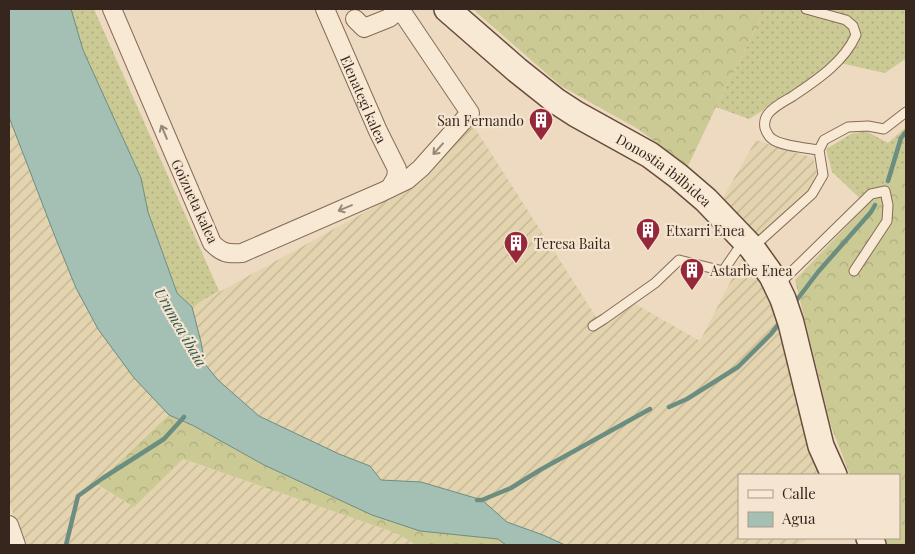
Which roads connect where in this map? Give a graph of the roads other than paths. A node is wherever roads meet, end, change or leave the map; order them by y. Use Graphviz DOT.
graph roads {
  1 [pos="112,9"];
  2 [pos="325,9"];
  3 [pos="400,9"];
  4 [pos="447,9"];
  5 [pos="806,9"];
  6 [pos="355,19"];
  7 [pos="906,112"];
  8 [pos="819,150"];
  9 [pos="390,188"];
  10 [pos="748,244"];
  11 [pos="854,271"];
  12 [pos="777,286"];
  13 [pos="593,326"];
  14 [pos="834,474"];
  15 [pos="9,525"];
  16 [pos="16,545"];
  9 -- 1 [label="street, Goizueta kalea, one-way"];
  2 -- 9 [label="street, Elenategi kalea"];
  3 -- 6 [label="street"];
  3 -- 9 [label="street, Goizueta kalea, one-way"];
  4 -- 10 [label="main road, Donostia ibilbidea"];
  5 -- 8 [label="lane"];
  7 -- 8 [label="lane"];
  8 -- 10 [label="lane"];
  10 -- 12 [label="main road, Donostia ibilbidea"];
  10 -- 13 [label="lane"];
  11 -- 12 [label="lane"];
  12 -- 14 [label="main road, Donostia ibilbidea"];
  15 -- 16 [label="street"];
}
